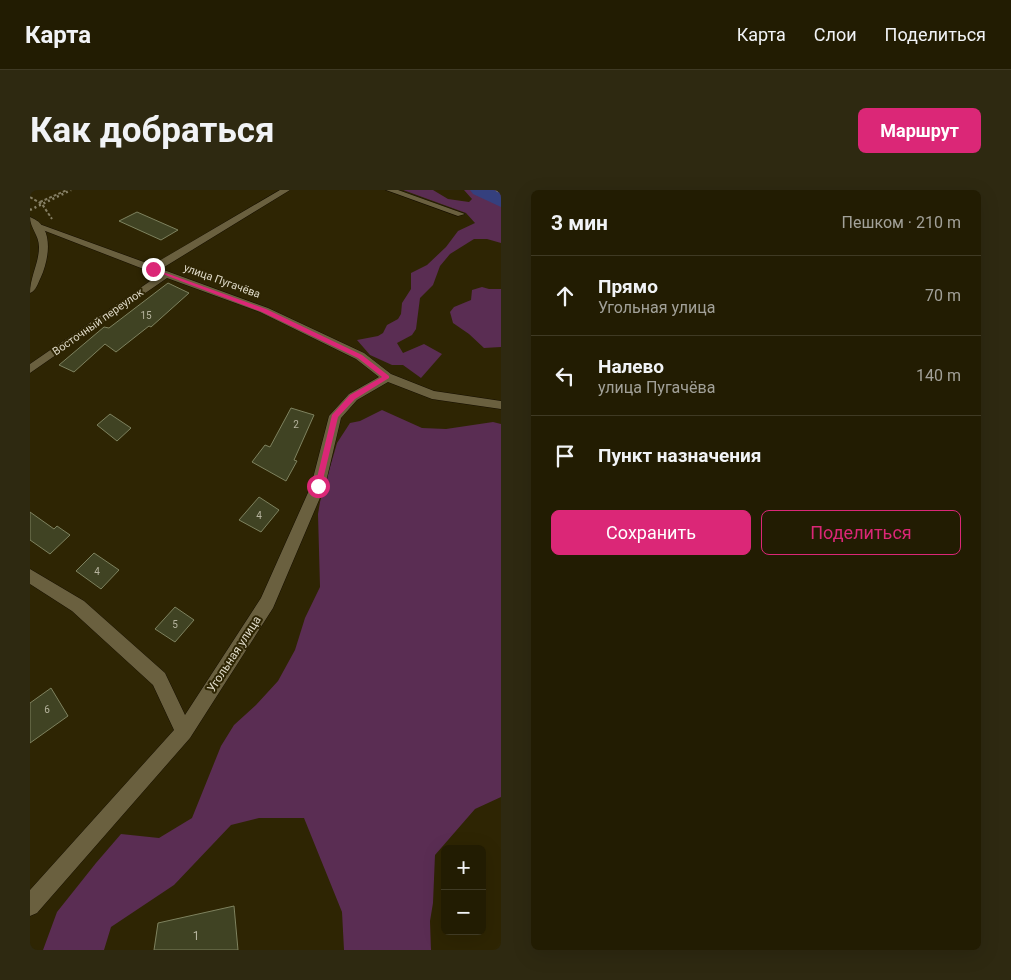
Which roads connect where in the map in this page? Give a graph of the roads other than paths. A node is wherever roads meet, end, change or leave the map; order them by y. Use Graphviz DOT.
graph roads {
  1 [pos="390,190"];
  2 [pos="281,192"];
  3 [pos="461,214"];
  4 [pos="30,220"];
  5 [pos="39,227"];
  6 [pos="153,269"];
  7 [pos="166,274"];
  8 [pos="30,290"];
  9 [pos="30,370"];
  10 [pos="387,377"];
  11 [pos="501,404"];
  12 [pos="30,576"];
  13 [pos="184,732"];
  14 [pos="30,906"];
  1 -- 3 [label="street"];
  2 -- 6 [label="street"];
  4 -- 5 [label="street, улица Пугачёва"];
  5 -- 6 [label="street, улица Пугачёва"];
  5 -- 8 [label="street"];
  6 -- 7 [label="street, улица Пугачёва"];
  7 -- 9 [label="street, Восточный переулок"];
  7 -- 10 [label="street, улица Пугачёва"];
  10 -- 11 [label="street, улица Пугачёва"];
  10 -- 13 [label="street, Угольная улица"];
  12 -- 13 [label="street"];
  13 -- 14 [label="street, Угольная улица"];
}
